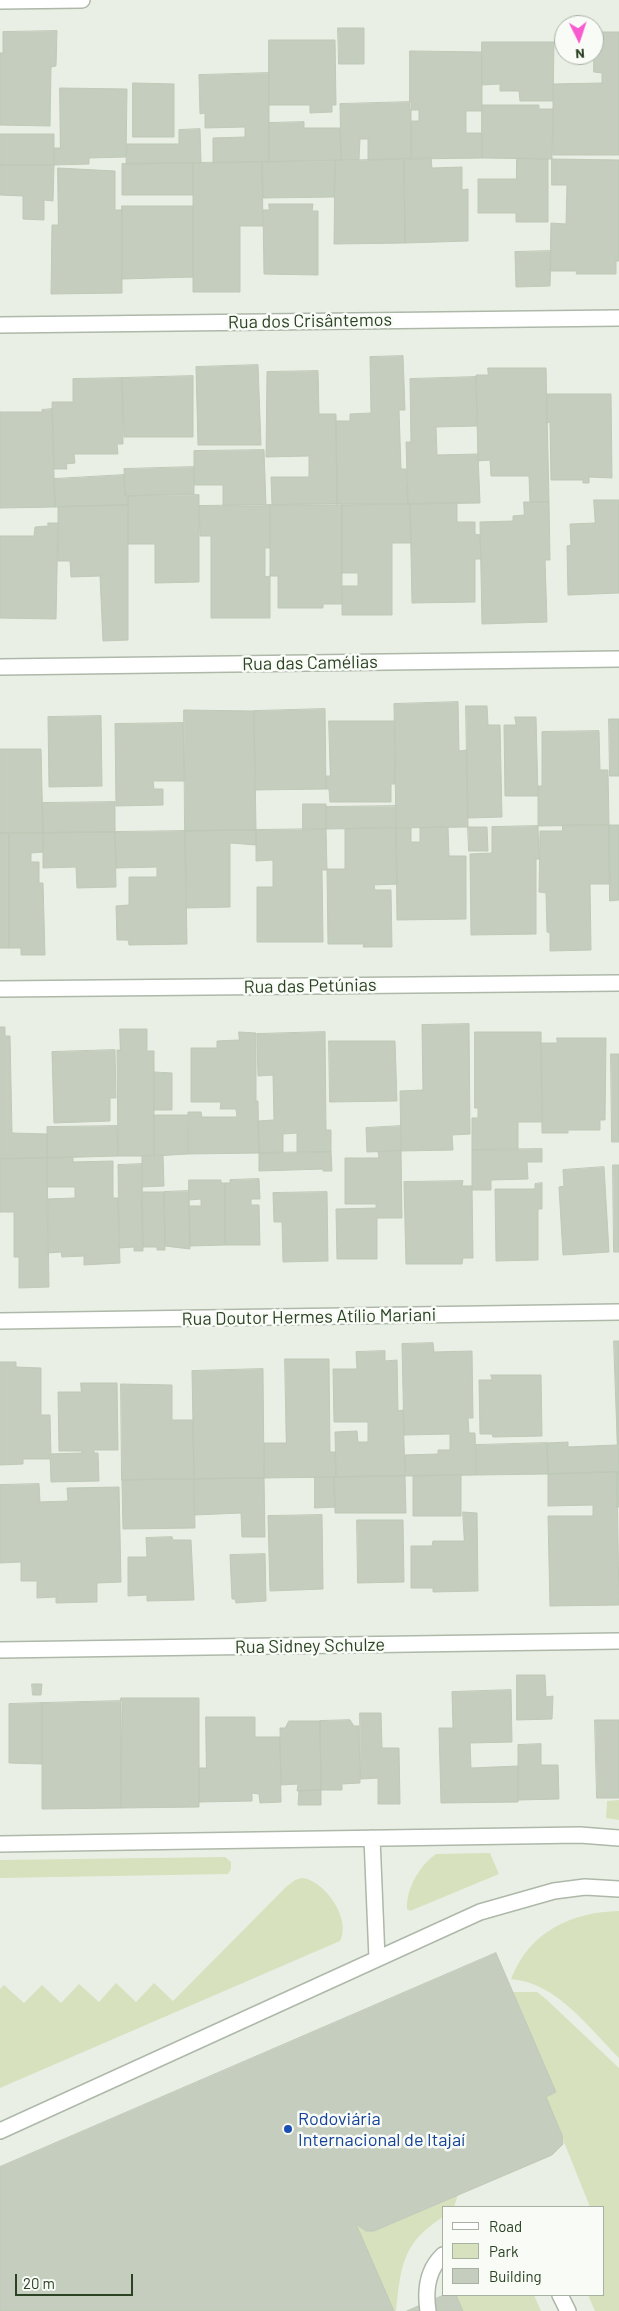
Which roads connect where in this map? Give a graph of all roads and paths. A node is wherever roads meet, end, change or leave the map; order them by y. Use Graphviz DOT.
graph roads {
  1 [pos="82,0"];
  2 [pos="0,1"];
  3 [pos="619,318"];
  4 [pos="0,325"];
  5 [pos="619,659"];
  6 [pos="0,667"];
  7 [pos="619,983"];
  8 [pos="0,989"];
  9 [pos="619,1312"];
  10 [pos="0,1321"];
  11 [pos="619,1641"];
  12 [pos="0,1650"];
  13 [pos="372,1838"];
  14 [pos="619,1838"];
  15 [pos="0,1844"];
  16 [pos="619,1889"];
  17 [pos="377,1959"];
  18 [pos="0,2131"];
  19 [pos="442,2256"];
  20 [pos="560,2296"];
  21 [pos="428,2311"];
  22 [pos="568,2311"];
  1 -- 2 [label="street"];
  3 -- 4 [label="street, Rua dos Crisântemos"];
  5 -- 6 [label="street, Rua das Camélias"];
  7 -- 8 [label="street, Rua das Petúnias"];
  9 -- 10 [label="street, Rua Doutor Hermes Atílio Mariani"];
  11 -- 12 [label="street, Rua Sidney Schulze"];
  13 -- 14 [label="street"];
  13 -- 15 [label="street"];
  13 -- 17 [label="street"];
  16 -- 17 [label="street"];
  17 -- 18 [label="street"];
  19 -- 21 [label="street"];
  20 -- 22 [label="street"];
}
